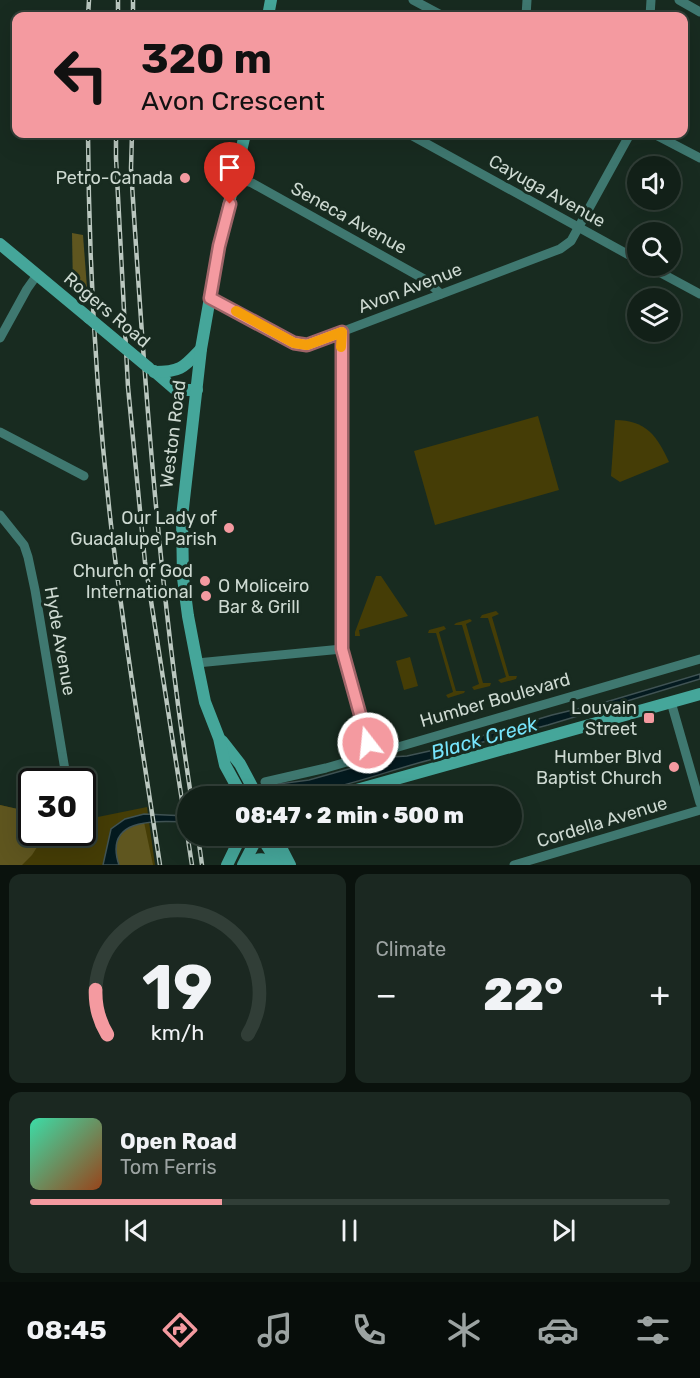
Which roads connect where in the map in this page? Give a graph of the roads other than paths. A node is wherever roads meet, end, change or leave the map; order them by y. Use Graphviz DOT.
graph roads {
  1 [pos="413,0"];
  2 [pos="679,0"];
  3 [pos="436,12"];
  4 [pos="700,12"];
  5 [pos="244,138"];
  6 [pos="416,138"];
  7 [pos="628,138"];
  8 [pos="662,138"];
  9 [pos="700,158"];
  10 [pos="236,178"];
  11 [pos="578,226"];
  12 [pos="0,244"];
  13 [pos="627,254"];
  14 [pos="37,275"];
  15 [pos="667,276"];
  16 [pos="441,294"];
  17 [pos="700,294"];
  18 [pos="210,298"];
  19 [pos="342,332"];
  20 [pos="0,338"];
  21 [pos="201,349"];
  22 [pos="152,370"];
  23 [pos="197,390"];
  24 [pos="0,432"];
  25 [pos="84,476"];
  26 [pos="1,517"];
  27 [pos="342,649"];
  28 [pos="700,660"];
  29 [pos="197,663"];
  30 [pos="700,694"];
  31 [pos="671,702"];
  32 [pos="219,738"];
  33 [pos="371,755"];
  34 [pos="225,765"];
  35 [pos="65,768"];
  36 [pos="265,782"];
  37 [pos="230,786"];
  38 [pos="237,786"];
  39 [pos="252,786"];
  40 [pos="371,786"];
  41 [pos="700,802"];
  42 [pos="700,810"];
  43 [pos="231,846"];
  44 [pos="236,846"];
  45 [pos="254,846"];
  46 [pos="266,846"];
  47 [pos="280,846"];
  48 [pos="227,865"];
  49 [pos="243,865"];
  50 [pos="249,865"];
  51 [pos="278,865"];
  52 [pos="290,865"];
  53 [pos="514,865"];
  1 -- 3 [label="street"];
  2 -- 4 [label="street"];
  5 -- 10 [label="main road, Weston Road"];
  6 -- 11 [label="street, Cayuga Avenue"];
  7 -- 11 [label="street, Avon Avenue"];
  8 -- 9 [label="street"];
  10 -- 16 [label="street, Seneca Avenue"];
  10 -- 18 [label="main road, Weston Road"];
  11 -- 13 [label="street, Cayuga Avenue"];
  11 -- 16 [label="street, Avon Avenue"];
  12 -- 14 [label="main road, Rogers Road"];
  14 -- 20 [label="street"];
  14 -- 22 [label="main road, Rogers Road, bridge"];
  15 -- 17 [label="street"];
  16 -- 19 [label="street, Avon Avenue"];
  18 -- 19 [label="street"];
  18 -- 21 [label="main road, Weston Road"];
  19 -- 27 [label="street, Avon Avenue"];
  21 -- 22 [label="main road"];
  21 -- 23 [label="main road, Weston Road"];
  22 -- 23 [label="main road, Rogers Road"];
  23 -- 29 [label="main road, Weston Road"];
  24 -- 25 [label="street"];
  26 -- 35 [label="street, Hyde Avenue"];
  27 -- 29 [label="street"];
  27 -- 33 [label="street, Avon Avenue"];
  28 -- 33 [label="street, Humber Boulevard"];
  29 -- 32 [label="main road, Weston Road"];
  30 -- 31 [label="main road"];
  31 -- 40 [label="main road"];
  31 -- 41 [label="street"];
  32 -- 34 [label="main road, Weston Road"];
  32 -- 39 [label="main road, Weston Road"];
  33 -- 36 [label="street, Humber Boulevard"];
  34 -- 37 [label="main road"];
  34 -- 38 [label="main road, Weston Road"];
  42 -- 53 [label="street, Cordella Avenue"];
  43 -- 48 [label="main road"];
  44 -- 48 [label="main road"];
  45 -- 49 [label="main road"];
  46 -- 51 [label="main road"];
  47 -- 52 [label="main road"];
  50 -- 51 [label="main road"];
}
